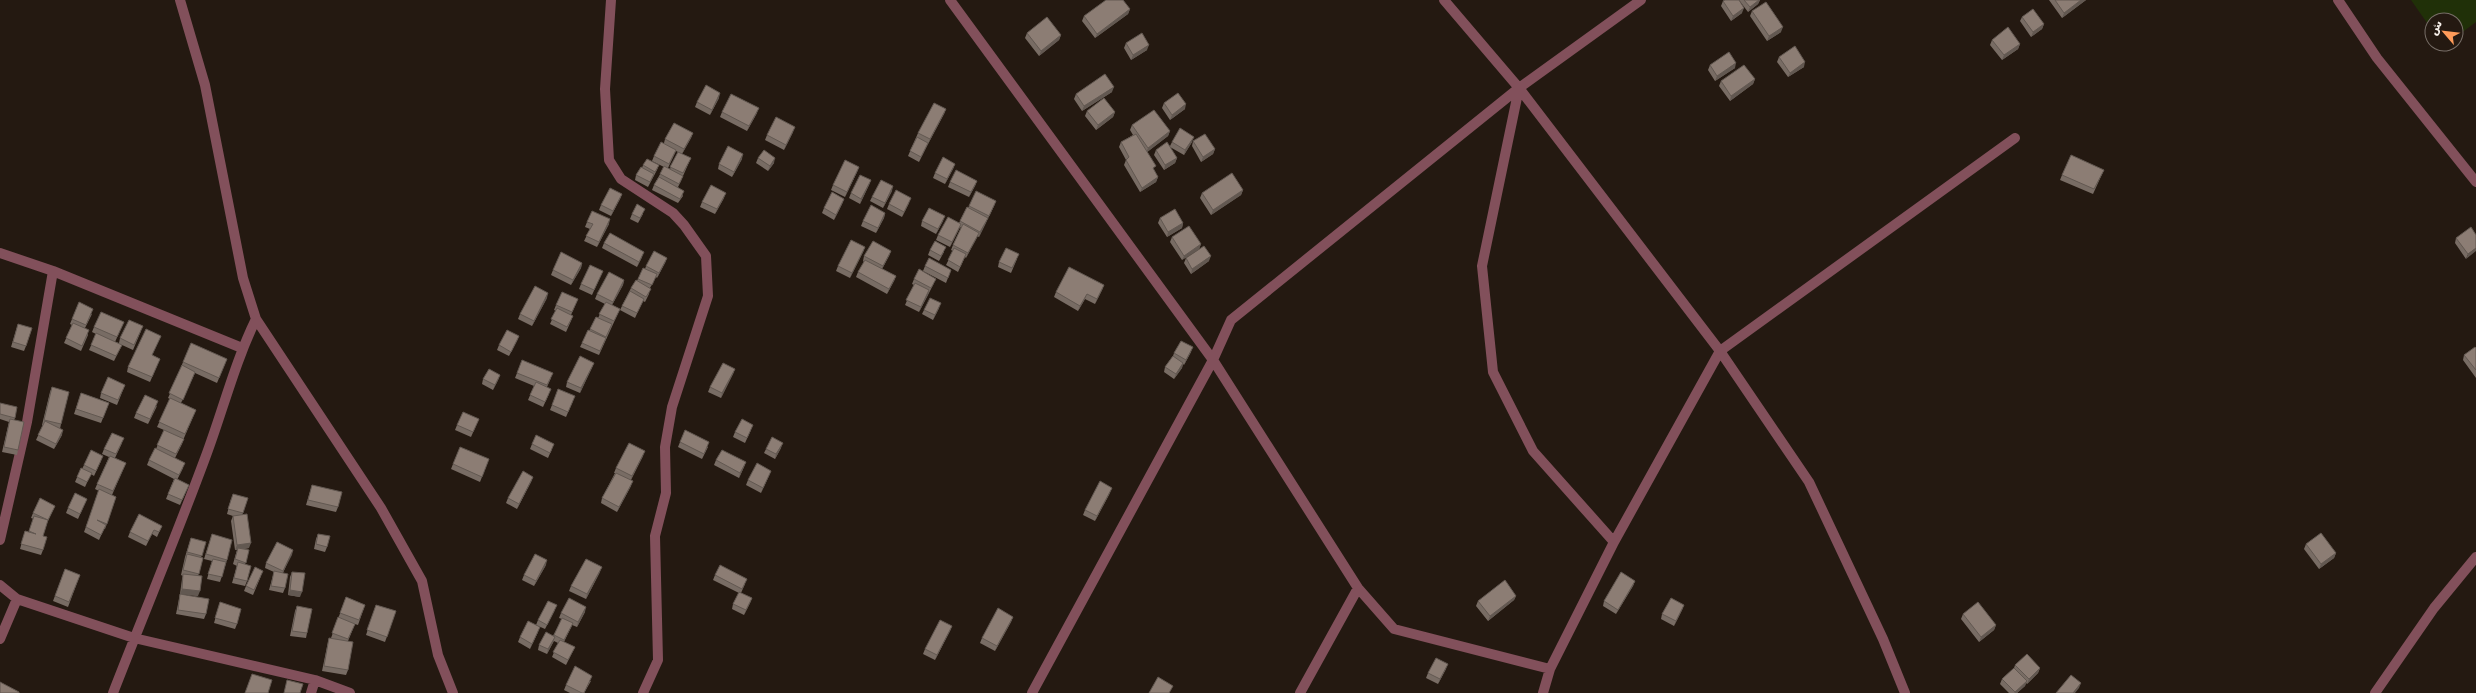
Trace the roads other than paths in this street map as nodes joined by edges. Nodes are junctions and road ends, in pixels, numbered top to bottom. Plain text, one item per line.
1 (180, 0) edge
2 (611, 0) edge
3 (950, 0) edge
4 (1444, 0) edge
5 (1641, 0) edge
6 (2338, 0) edge
7 (1519, 88) junction
8 (2015, 138) dead end
9 (2476, 182) edge
10 (0, 253) edge
11 (53, 271) junction
12 (256, 318) junction
13 (242, 348) junction
14 (1720, 351) junction
15 (1213, 360) junction
16 (0, 540) edge
17 (1614, 542) junction
18 (2476, 557) edge
19 (0, 585) edge
20 (1358, 588) junction
21 (17, 599) junction
22 (134, 638) junction
23 (0, 639) edge
24 (1550, 669) junction
25 (315, 680) junction
26 (113, 693) edge
27 (311, 693) edge
28 (350, 693) edge
29 (453, 693) edge
30 (644, 693) edge
31 (1032, 693) edge
32 (1300, 693) edge
33 (1543, 693) edge
34 (1905, 693) edge
35 (2375, 693) edge

1 - 12 street
2 - 30 street
3 - 15 street
4 - 7 street
5 - 7 street
6 - 9 street
7 - 14 street
7 - 15 street
7 - 17 street
8 - 14 street
10 - 11 street
11 - 13 street
11 - 16 street
12 - 13 street
12 - 29 street
13 - 22 street
14 - 17 street
14 - 34 street
15 - 20 street
15 - 31 street
17 - 24 street
18 - 35 street
19 - 21 street
20 - 24 street
20 - 32 street
21 - 22 street
21 - 23 street
22 - 25 street
22 - 26 street
24 - 33 street
25 - 27 street
25 - 28 street

